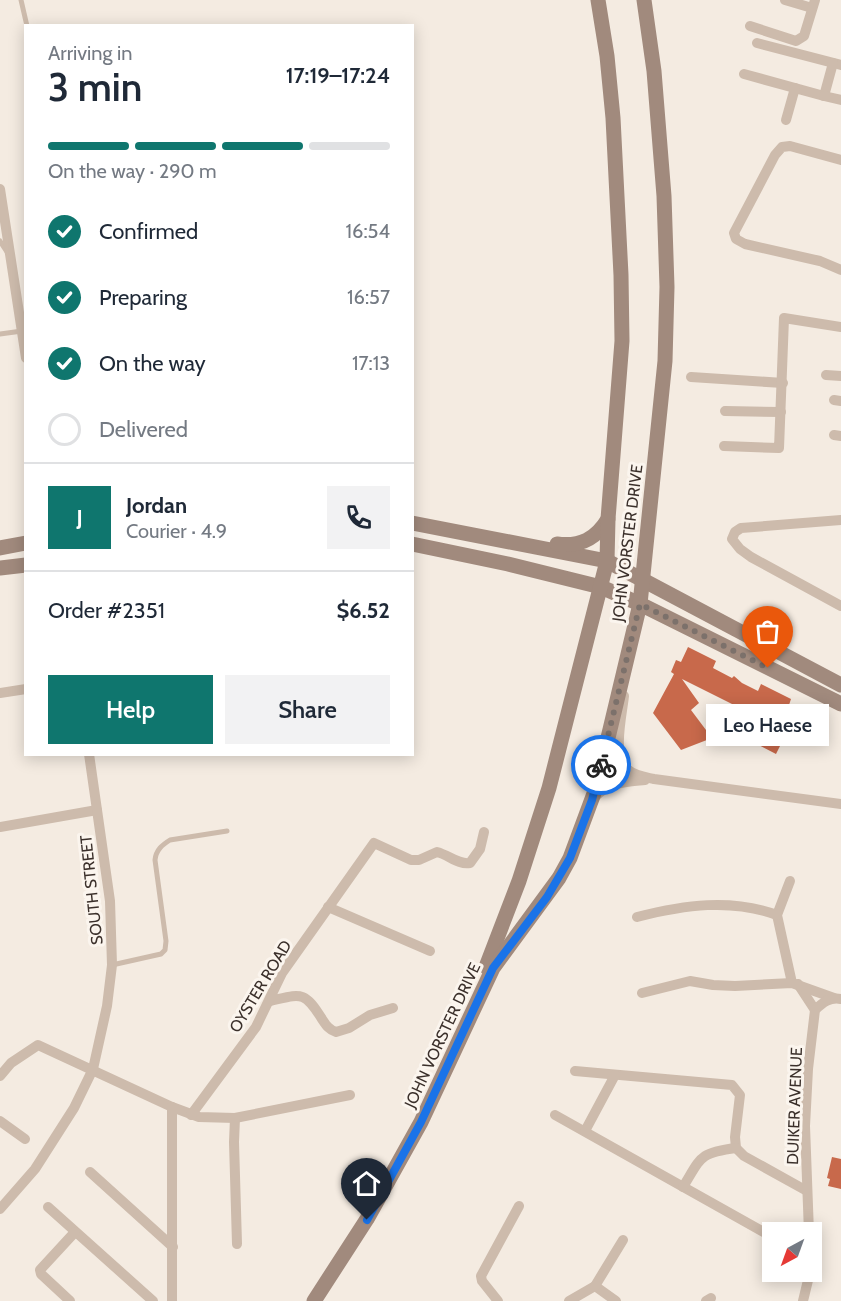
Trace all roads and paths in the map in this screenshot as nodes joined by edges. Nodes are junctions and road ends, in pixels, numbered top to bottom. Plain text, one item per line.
1 (21, 0) edge
2 (598, 0) edge
3 (644, 0) edge
4 (785, 0) edge
5 (814, 4) edge
6 (27, 24) edge
7 (750, 27) dead end
8 (757, 43) dead end
9 (837, 64) edge
10 (744, 74) dead end
11 (795, 88) junction
12 (824, 96) junction
13 (841, 100) edge
14 (786, 120) dead end
15 (841, 160) edge
16 (0, 189) edge
17 (0, 241) edge
18 (10, 256) junction
19 (841, 270) edge
20 (841, 327) edge
21 (23, 331) edge
22 (0, 334) edge
23 (826, 375) dead end
24 (841, 376) edge
25 (691, 377) dead end
26 (783, 382) junction
27 (725, 411) dead end
28 (781, 412) junction
29 (724, 446) dead end
30 (608, 519) junction
31 (841, 520) edge
32 (414, 523) edge
33 (453, 530) junction
34 (24, 543) edge
35 (414, 544) edge
36 (0, 548) edge
37 (607, 561) junction
38 (24, 565) edge
39 (0, 568) edge
40 (644, 580) junction
41 (601, 587) junction
42 (640, 604) junction
43 (841, 606) edge
44 (629, 651) junction
45 (841, 685) edge
46 (24, 689) edge
47 (0, 693) edge
48 (841, 704) edge
49 (89, 756) edge
50 (654, 779) junction
51 (592, 800) junction
52 (841, 804) edge
53 (97, 810) junction
54 (0, 827) edge
55 (227, 831) dead end
56 (484, 832) dead end
57 (790, 881) dead end
58 (328, 907) junction
59 (777, 915) junction
60 (637, 917) dead end
61 (429, 951) dead end
62 (112, 965) junction
63 (795, 983) junction
64 (642, 993) dead end
65 (838, 999) edge
66 (270, 1002) junction
67 (393, 1008) dead end
68 (815, 1010) junction
69 (93, 1069) junction
70 (575, 1071) dead end
71 (615, 1075) junction
72 (0, 1076) edge
73 (350, 1095) dead end
74 (172, 1107) junction
75 (190, 1114) junction
76 (555, 1115) dead end
77 (235, 1118) junction
78 (0, 1121) edge
79 (585, 1131) junction
80 (25, 1138) dead end
81 (736, 1148) junction
82 (90, 1172) dead end
83 (683, 1187) junction
84 (807, 1191) junction
85 (519, 1206) dead end
86 (48, 1207) dead end
87 (0, 1209) edge
88 (808, 1222) edge
89 (762, 1231) edge
90 (75, 1232) junction
91 (623, 1240) dead end
92 (237, 1244) dead end
93 (173, 1247) junction
94 (808, 1282) edge
95 (595, 1286) junction
96 (70, 1301) edge
97 (153, 1301) edge
98 (172, 1301) edge
99 (307, 1301) edge
100 (314, 1301) edge
101 (498, 1301) edge
102 (569, 1301) edge
103 (616, 1301) edge
104 (803, 1301) edge

1 - 6 lane
2 - 30 main road, JOHN VORSTER DRIVE
3 - 40 main road, JOHN VORSTER DRIVE
4 - 5 street
5 - 7 street
8 - 9 street
9 - 12 street
10 - 11 street
11 - 12 street
11 - 14 street
12 - 13 street
15 - 19 street
16 - 18 street
17 - 18 lane
18 - 21 street
20 - 26 street
21 - 22 lane
23 - 24 street
25 - 26 street
26 - 28 street
27 - 28 street
28 - 29 street
30 - 33 main road
30 - 37 main road, JOHN VORSTER DRIVE
31 - 43 street
32 - 33 main road
33 - 37 main road
34 - 36 main road
35 - 41 main road
37 - 40 main road
37 - 41 main road, JOHN VORSTER DRIVE
38 - 39 main road
40 - 42 main road, JOHN VORSTER DRIVE
40 - 45 main road
41 - 42 main road
41 - 99 main road, JOHN VORSTER DRIVE
42 - 44 main road, JOHN VORSTER DRIVE
42 - 48 main road
44 - 50 street
44 - 51 main road, JOHN VORSTER DRIVE
46 - 47 street
49 - 53 street, SOUTH STREET
50 - 51 street
50 - 52 street
51 - 100 main road, JOHN VORSTER DRIVE
53 - 54 street
53 - 62 street, SOUTH STREET
55 - 62 lane
56 - 58 street, OYSTER ROAD
57 - 59 street
58 - 61 street
58 - 66 street, OYSTER ROAD
59 - 60 street
59 - 63 street
62 - 69 street, SOUTH STREET
63 - 64 street
63 - 65 street
63 - 68 street
65 - 68 street
66 - 67 street
66 - 75 street, OYSTER ROAD
68 - 84 street, DUIKER AVENUE
69 - 72 street
69 - 74 street
69 - 87 street, SOUTH STREET
70 - 71 street
71 - 79 street
71 - 81 street
73 - 77 street
74 - 75 street
74 - 93 street
75 - 77 street
76 - 79 street
77 - 92 street
78 - 80 street
79 - 83 street
81 - 83 street
81 - 84 street
82 - 93 street
83 - 89 street
84 - 88 street, DUIKER AVENUE
85 - 101 street
86 - 90 street
90 - 96 street
90 - 97 street
91 - 95 street
93 - 98 street
94 - 104 street
95 - 102 street
95 - 103 street

